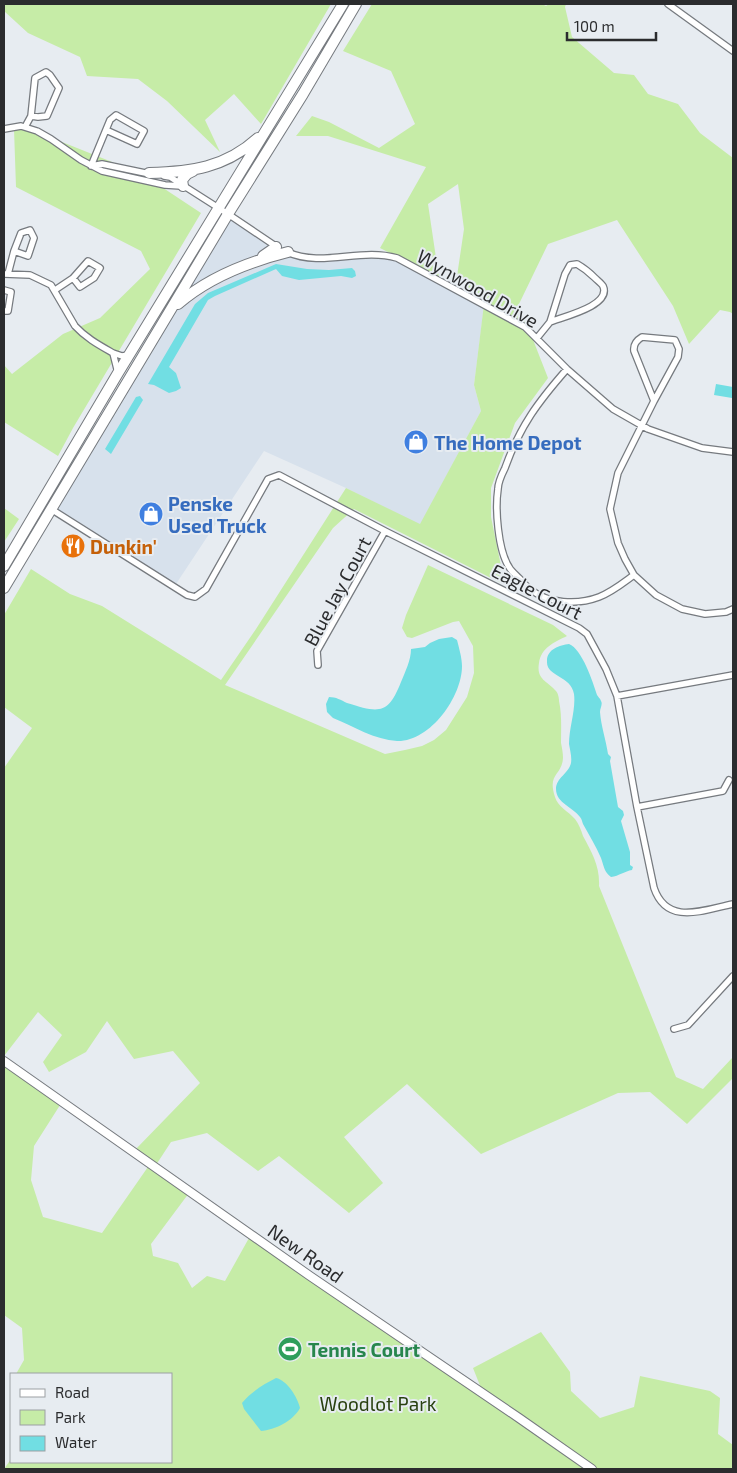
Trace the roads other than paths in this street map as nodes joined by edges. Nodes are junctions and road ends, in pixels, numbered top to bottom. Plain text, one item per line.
1 (343, 4) edge
2 (356, 4) edge
3 (668, 4) edge
4 (733, 51) edge
5 (30, 116) junction
6 (26, 127) junction
7 (4, 129) edge
8 (106, 130) junction
9 (266, 131) junction
10 (91, 166) junction
11 (198, 169) junction
12 (149, 173) junction
13 (183, 186) junction
14 (218, 207) junction
15 (228, 214) junction
16 (276, 247) junction
17 (14, 251) junction
18 (288, 252) junction
19 (258, 260) junction
20 (6, 274) edge
21 (73, 278) junction
22 (4, 290) edge
23 (55, 290) junction
24 (4, 311) edge
25 (170, 312) junction
26 (550, 322) junction
27 (537, 338) junction
28 (113, 353) junction
29 (129, 355) junction
30 (567, 369) junction
31 (118, 373) junction
32 (654, 401) junction
33 (642, 425) junction
34 (733, 452) edge
35 (52, 509) junction
36 (386, 531) junction
37 (4, 566) edge
38 (634, 575) junction
39 (4, 588) edge
40 (733, 609) edge
41 (318, 665) dead end
42 (733, 675) edge
43 (617, 696) junction
44 (729, 780) dead end
45 (637, 807) junction
46 (733, 904) edge
47 (733, 976) edge
48 (674, 1029) dead end
49 (4, 1061) edge
50 (592, 1469) edge

1 - 9 highway
2 - 15 highway
3 - 4 street
5 - 5 street
5 - 6 street
6 - 7 street
6 - 10 street
8 - 8 street
8 - 10 street
9 - 11 highway
9 - 14 highway
10 - 12 street, Wynwood Drive
10 - 13 street
11 - 12 highway
11 - 13 highway
12 - 13 street, Wynwood Drive
13 - 14 street, Wynwood Drive
14 - 15 street, Wynwood Drive
14 - 29 highway
15 - 16 street, Wynwood Drive
15 - 25 highway
16 - 18 street, Wynwood Drive
16 - 19 highway
17 - 17 street
17 - 20 street
18 - 19 highway
18 - 27 street, Wynwood Drive
19 - 25 highway
20 - 23 street
21 - 21 street
21 - 23 street
22 - 24 street
23 - 28 street
25 - 35 highway
26 - 26 street
26 - 27 street
27 - 30 street, Wynwood Drive
28 - 29 street
28 - 31 street
29 - 31 highway
30 - 33 street, Wynwood Drive
30 - 38 street
31 - 37 highway
32 - 32 street
32 - 33 street
33 - 34 street, Wynwood Drive
33 - 38 street
35 - 36 street, Eagle Court
35 - 39 highway
36 - 41 street, Blue Jay Court
36 - 43 street, Eagle Court
38 - 40 street
42 - 43 street
43 - 45 street, Eagle Court
44 - 45 street
45 - 46 street, Eagle Court
47 - 48 street
49 - 50 street, New Road

